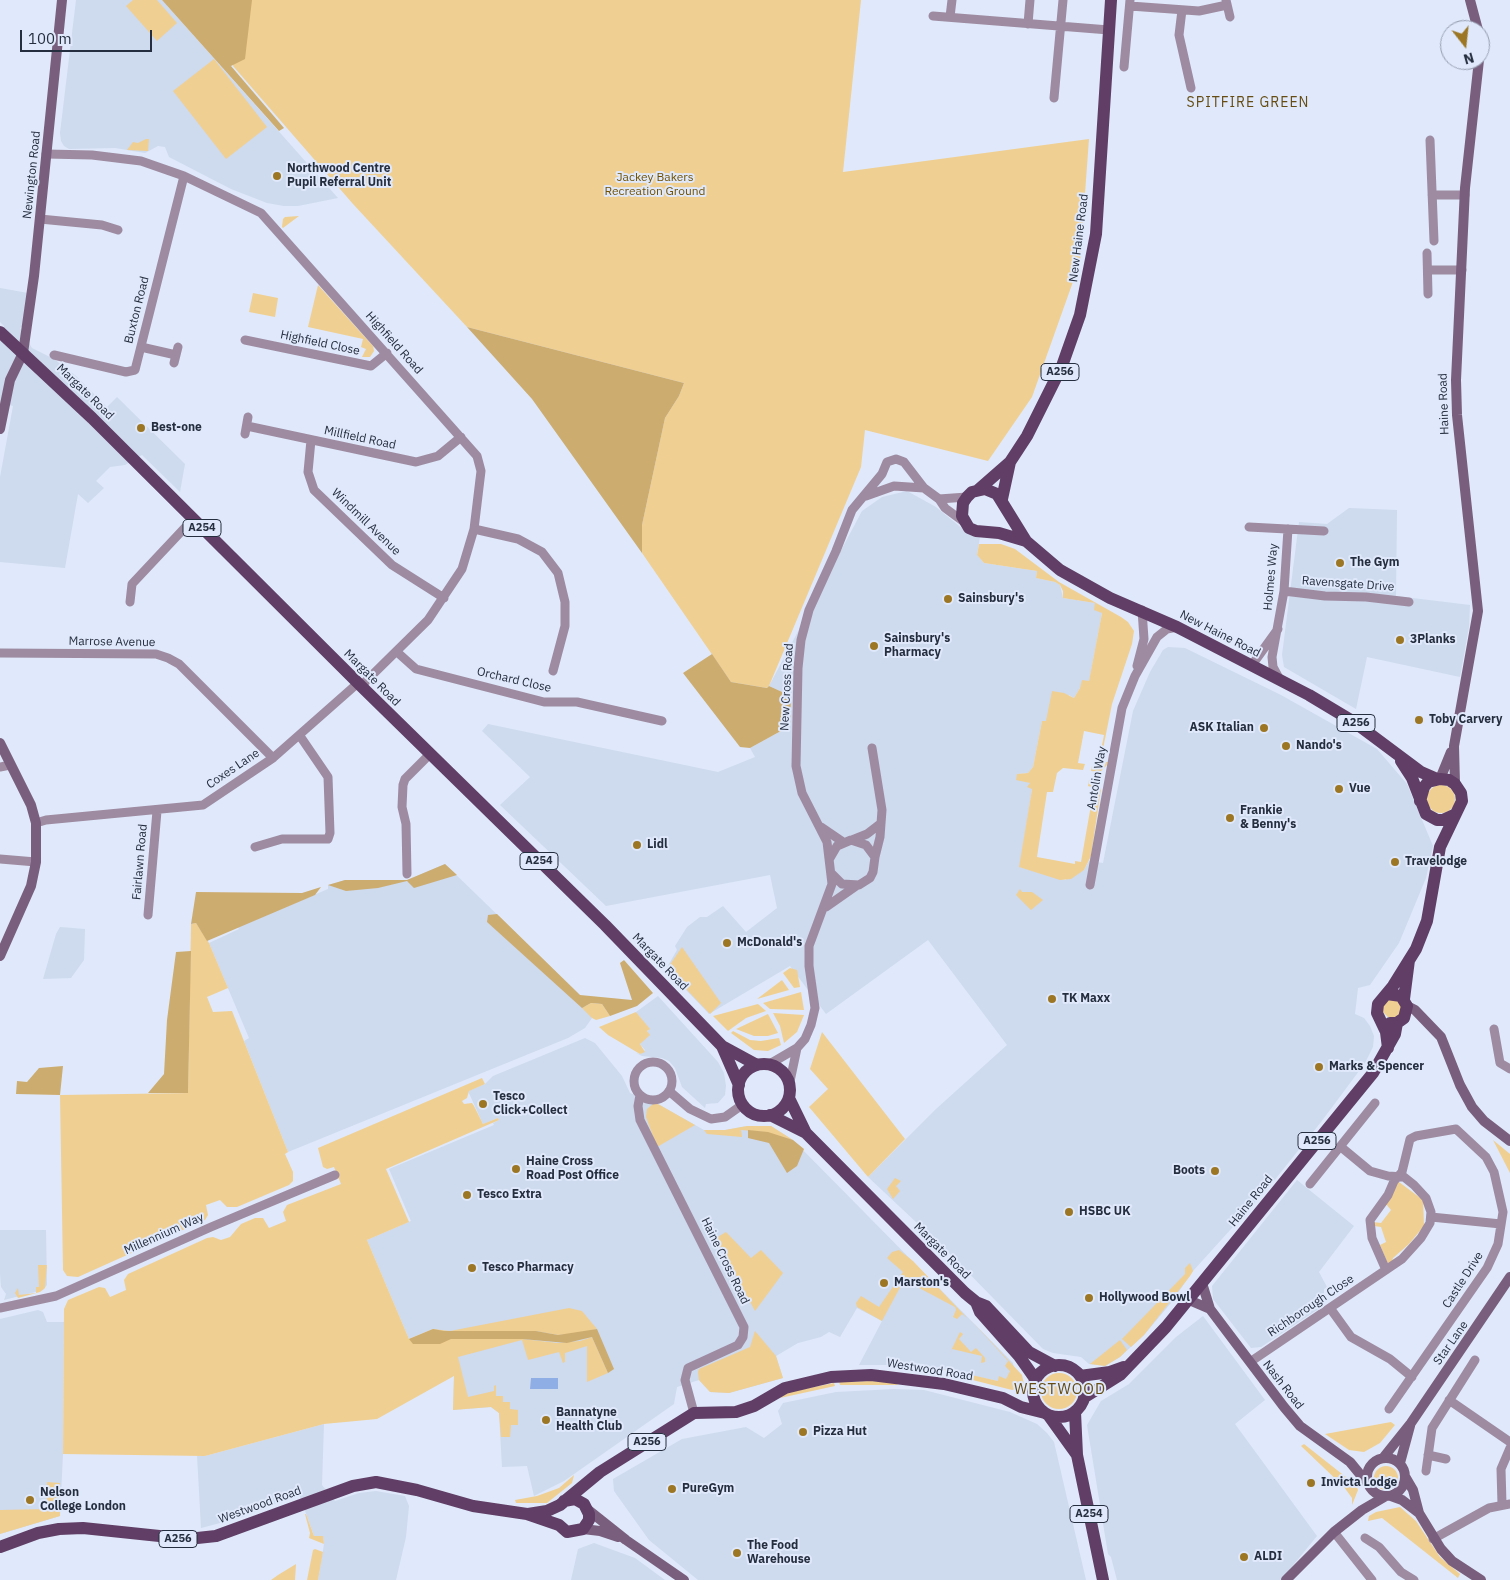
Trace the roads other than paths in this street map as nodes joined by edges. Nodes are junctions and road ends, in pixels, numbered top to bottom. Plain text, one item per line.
1 (62, 0) edge
2 (952, 0) edge
3 (1030, 0) edge
4 (1063, 0) edge
5 (1111, 0) edge
6 (1470, 0) edge
7 (1130, 3) edge
8 (1226, 3) edge
9 (1182, 10) junction
10 (933, 16) dead end
11 (950, 17) junction
12 (1230, 17) dead end
13 (1475, 20) edge
14 (1028, 24) junction
15 (1060, 27) junction
16 (1109, 30) junction
17 (1124, 67) dead end
18 (1477, 70) edge
19 (1191, 88) dead end
20 (1054, 98) dead end
21 (1430, 140) dead end
22 (46, 154) junction
23 (184, 176) junction
24 (1432, 195) junction
25 (1465, 195) junction
26 (40, 219) junction
27 (118, 230) dead end
28 (1434, 241) dead end
29 (1427, 253) dead end
30 (1428, 270) junction
31 (1462, 270) junction
32 (1428, 294) dead end
33 (0, 332) edge
34 (245, 340) dead end
35 (141, 347) junction
36 (23, 352) junction
37 (387, 353) junction
38 (54, 355) dead end
39 (176, 355) dead end
40 (247, 426) dead end
41 (0, 429) edge
42 (461, 437) junction
43 (311, 440) junction
44 (1010, 462) junction
45 (909, 470) junction
46 (882, 474) junction
47 (896, 486) junction
48 (924, 488) junction
49 (978, 490) junction
50 (864, 497) junction
51 (967, 497) junction
52 (940, 499) junction
53 (1003, 502) junction
54 (193, 519) junction
55 (965, 522) junction
56 (1248, 527) dead end
57 (474, 529) junction
58 (1288, 529) junction
59 (1324, 531) dead end
60 (982, 533) junction
61 (1026, 541) junction
62 (1284, 591) junction
63 (444, 598) junction
64 (130, 602) dead end
65 (1409, 602) dead end
66 (1142, 610) junction
67 (1177, 627) junction
68 (1278, 628) junction
69 (397, 652) junction
70 (0, 654) edge
71 (1252, 665) junction
72 (552, 671) dead end
73 (1135, 676) junction
74 (1280, 680) junction
75 (359, 685) junction
76 (662, 721) dead end
77 (300, 736) junction
78 (0, 744) edge
79 (1454, 746) junction
80 (872, 748) dead end
81 (430, 754) junction
82 (1398, 756) junction
83 (273, 758) junction
84 (5, 766) edge
85 (1438, 779) junction
86 (1456, 784) junction
87 (1420, 801) junction
88 (157, 810) junction
89 (1454, 816) junction
90 (1431, 818) junction
91 (36, 823) junction
92 (880, 824) junction
93 (821, 827) junction
94 (847, 841) junction
95 (255, 847) dead end
96 (1440, 848) junction
97 (874, 857) junction
98 (0, 859) edge
99 (830, 860) junction
100 (36, 862) junction
101 (407, 874) dead end
102 (832, 874) junction
103 (1090, 884) dead end
104 (856, 886) junction
105 (825, 908) junction
106 (148, 915) dead end
107 (0, 956) edge
108 (1409, 960) junction
109 (1387, 994) junction
110 (1406, 1003) junction
111 (1381, 1019) junction
112 (1399, 1022) junction
113 (1426, 1022) junction
114 (1494, 1029) dead end
115 (722, 1046) junction
116 (798, 1048) junction
117 (1388, 1048) junction
118 (762, 1065) junction
119 (1510, 1069) edge
120 (739, 1085) junction
121 (669, 1091) junction
122 (789, 1092) junction
123 (640, 1095) junction
124 (1375, 1103) dead end
125 (742, 1105) junction
126 (770, 1115) junction
127 (806, 1133) junction
128 (1510, 1141) edge
129 (1341, 1147) junction
130 (335, 1175) dead end
131 (1398, 1176) junction
132 (1310, 1184) dead end
133 (1431, 1217) junction
134 (1502, 1224) junction
135 (1386, 1270) junction
136 (1510, 1276) edge
137 (1202, 1283) junction
138 (1189, 1300) junction
139 (976, 1302) junction
140 (0, 1308) edge
141 (1330, 1308) junction
142 (1210, 1309) junction
143 (1476, 1360) dead end
144 (1250, 1362) junction
145 (1129, 1365) junction
146 (1056, 1366) junction
147 (1080, 1376) junction
148 (1412, 1377) junction
149 (1035, 1385) junction
150 (1085, 1397) junction
151 (1009, 1400) junction
152 (1449, 1400) junction
153 (1389, 1409) dead end
154 (1075, 1412) junction
155 (694, 1413) junction
156 (1047, 1414) junction
157 (1411, 1423) junction
158 (1510, 1442) edge
159 (1510, 1448) edge
160 (1077, 1455) junction
161 (1428, 1455) junction
162 (1383, 1458) junction
163 (1446, 1459) dead end
164 (1350, 1462) junction
165 (1372, 1463) junction
166 (1400, 1463) junction
167 (1426, 1471) dead end
168 (600, 1472) junction
169 (1406, 1478) junction
170 (1369, 1486) junction
171 (1389, 1496) junction
172 (562, 1503) junction
173 (1506, 1504) edge
174 (586, 1506) junction
175 (1362, 1510) junction
176 (1419, 1513) junction
177 (526, 1514) junction
178 (559, 1525) junction
179 (583, 1529) junction
180 (1334, 1532) junction
181 (1366, 1538) dead end
182 (1433, 1539) junction
183 (626, 1540) junction
184 (0, 1548) edge
185 (1467, 1577) edge
186 (684, 1580) edge
187 (1103, 1580) edge
188 (1286, 1580) edge
189 (1372, 1580) edge
190 (1414, 1580) edge
191 (1481, 1580) edge

1 - 22 street, Newington Road
2 - 11 street
3 - 14 street
4 - 15 street
5 - 16 main road, New Haine Road / A256
6 - 13 street
7 - 9 street
7 - 17 street
8 - 9 street
8 - 12 street
9 - 19 street
10 - 11 street
11 - 14 street
14 - 15 street
15 - 16 street
15 - 20 street
16 - 44 main road, New Haine Road / A256
18 - 25 street, Haine Road
21 - 24 street
22 - 23 street, Highfield Road
22 - 26 street, Newington Road
23 - 35 street, Buxton Road
23 - 37 street, Highfield Road
24 - 25 street
24 - 28 street
25 - 31 street, Haine Road
26 - 27 street
26 - 36 street, Newington Road
29 - 30 street
30 - 31 street
30 - 32 street
31 - 79 street, Haine Road
33 - 36 main road, Margate Road / A254
34 - 37 street, Highfield Close
35 - 38 street, Buxton Road
35 - 39 street
36 - 41 street, Newington Road
36 - 54 main road, Margate Road / A254
37 - 42 street, Highfield Road
40 - 43 street, Millfield Road
42 - 43 street, Millfield Road
42 - 57 street, Highfield Road
43 - 63 street, Windmill Avenue
44 - 49 main road, New Haine Road / A256
44 - 53 main road, New Haine Road / A256
45 - 46 street, New Cross Road
45 - 47 street
45 - 48 street, New Cross Road
46 - 47 street
46 - 50 street, New Cross Road
47 - 48 street
47 - 50 street
48 - 52 street, New Cross Road
49 - 51 main road, New Haine Road / A256
49 - 53 main road
50 - 93 street, New Cross Road
51 - 52 street
51 - 55 main road
52 - 55 street, New Cross Road
53 - 60 main road, New Haine Road / A256
53 - 61 main road, New Haine Road / A256
54 - 64 street
54 - 75 main road, Margate Road / A254
55 - 60 main road, New Haine Road / A256
56 - 58 street, Holmes Way
57 - 63 street, Highfield Road
57 - 72 street
58 - 59 street, Holmes Way
58 - 62 street, Holmes Way
60 - 61 main road, New Haine Road / A256
61 - 66 main road, New Haine Road / A256
62 - 65 street, Ravensgate Drive
62 - 68 street, Holmes Way
63 - 69 street, Highfield Road
66 - 67 main road, New Haine Road / A256
66 - 73 street, Antolin Way
67 - 71 main road, New Haine Road / A256
67 - 73 street, Antolin Way
68 - 71 street, Holmes Way
68 - 74 street, Holmes Way
69 - 75 street, Highfield Road
69 - 76 street, Orchard Close
70 - 83 street, Marrose Avenue
71 - 74 main road, New Haine Road / A256
73 - 103 street, Antolin Way
74 - 82 main road, New Haine Road / A256
75 - 77 street, Coxes Lane
75 - 81 main road, Margate Road / A254
77 - 83 street, Coxes Lane
77 - 95 street
78 - 84 street
79 - 85 street, Haine Road
79 - 86 street, Haine Road
80 - 92 street
81 - 101 street
81 - 115 main road, Margate Road / A254
82 - 85 main road, New Haine Road / A256
82 - 87 main road, New Haine Road / A256
83 - 88 street, Coxes Lane
84 - 91 street
85 - 86 main road
85 - 87 main road, Haine Road
86 - 89 main road, Haine Road
87 - 90 main road, Haine Road
88 - 91 street, Coxes Lane
88 - 106 street, Fairlawn Road
89 - 90 main road
89 - 96 main road, Haine Road / A256
90 - 96 main road, Haine Road / A256
91 - 100 street
92 - 94 street
92 - 97 street
93 - 94 street, New Cross Road
93 - 99 street, New Cross Road
94 - 97 street, New Cross Road
94 - 99 street
96 - 108 main road, Haine Road / A256
97 - 104 street, New Cross Road
98 - 100 street
99 - 102 street, New Cross Road
100 - 107 street
102 - 104 street
102 - 105 street, New Cross Road
104 - 105 street, New Cross Road
105 - 116 street, New Cross Road
108 - 109 main road, Haine Road / A256
108 - 110 main road, Haine Road / A256
109 - 110 main road
109 - 111 main road, Haine Road / A256
110 - 112 main road, Haine Road / A256
110 - 113 street
111 - 112 main road
111 - 117 main road, Haine Road / A256
112 - 113 street
112 - 117 main road, Haine Road / A256
113 - 128 street
114 - 119 street
115 - 118 main road, Margate Road / A254
115 - 120 main road, Margate Road / A254
116 - 118 street
116 - 122 street, New Cross Road
117 - 137 main road, Haine Road / A256
118 - 120 main road
118 - 122 main road, Margate Road / A254
120 - 125 main road, Margate Road / A254
121 - 123 street
121 - 123 street
121 - 125 street
122 - 126 main road
122 - 127 main road, Margate Road / A254
123 - 155 street, Haine Cross Road
124 - 129 street
125 - 126 main road, Margate Road / A254
126 - 127 main road, Margate Road / A254
127 - 139 main road, Margate Road / A254
129 - 131 street
129 - 132 street
130 - 140 street, Millennium Way
131 - 133 street
131 - 134 street, Castle Drive
131 - 135 street
133 - 134 street
133 - 135 street, Richborough Close
134 - 148 street, Castle Drive
135 - 141 street, Richborough Close
136 - 157 street, Star Lane
137 - 138 main road, Haine Road / A256
137 - 142 street, Nash Road
138 - 142 street, Nash Road
138 - 145 main road, Haine Road / A256
139 - 146 main road, Margate Road / A254
139 - 149 main road, Margate Road / A254
141 - 144 street, Richborough Close
141 - 148 street
142 - 144 street, Nash Road
143 - 152 street
144 - 164 street, Nash Road
145 - 147 main road, Haine Road / A256
145 - 150 main road, Haine Road / A256
146 - 147 main road
146 - 149 main road
147 - 150 main road
148 - 153 street, Castle Drive
149 - 151 main road
149 - 156 main road
150 - 154 main road
151 - 155 main road, Westwood Road
151 - 156 main road, Westwood Road
152 - 158 street
152 - 161 street
154 - 156 main road
154 - 160 main road, A254
155 - 168 main road, Westwood Road / A256
156 - 160 main road, A254
157 - 162 street, Star Lane
157 - 166 street, Star Lane
159 - 173 street
160 - 187 main road, A254
161 - 163 street
161 - 167 street
162 - 165 street
162 - 166 street
164 - 165 street
164 - 170 street, Nash Road
165 - 170 street
166 - 169 street
168 - 172 main road, Westwood Road / A256
168 - 174 main road
169 - 171 street
169 - 176 street
170 - 171 street
170 - 175 street
171 - 175 street
171 - 176 street
172 - 174 main road, Westwood Road / A256
172 - 177 main road, Westwood Road / A256
172 - 178 main road
173 - 182 street
174 - 179 main road
174 - 183 street
175 - 180 street
176 - 182 street
177 - 178 main road, Westwood Road / A256
177 - 184 main road, Westwood Road / A256
178 - 179 main road, Westwood Road / A256
179 - 183 street
180 - 188 street
180 - 189 street
181 - 190 street
182 - 185 street
183 - 186 street
185 - 191 street

